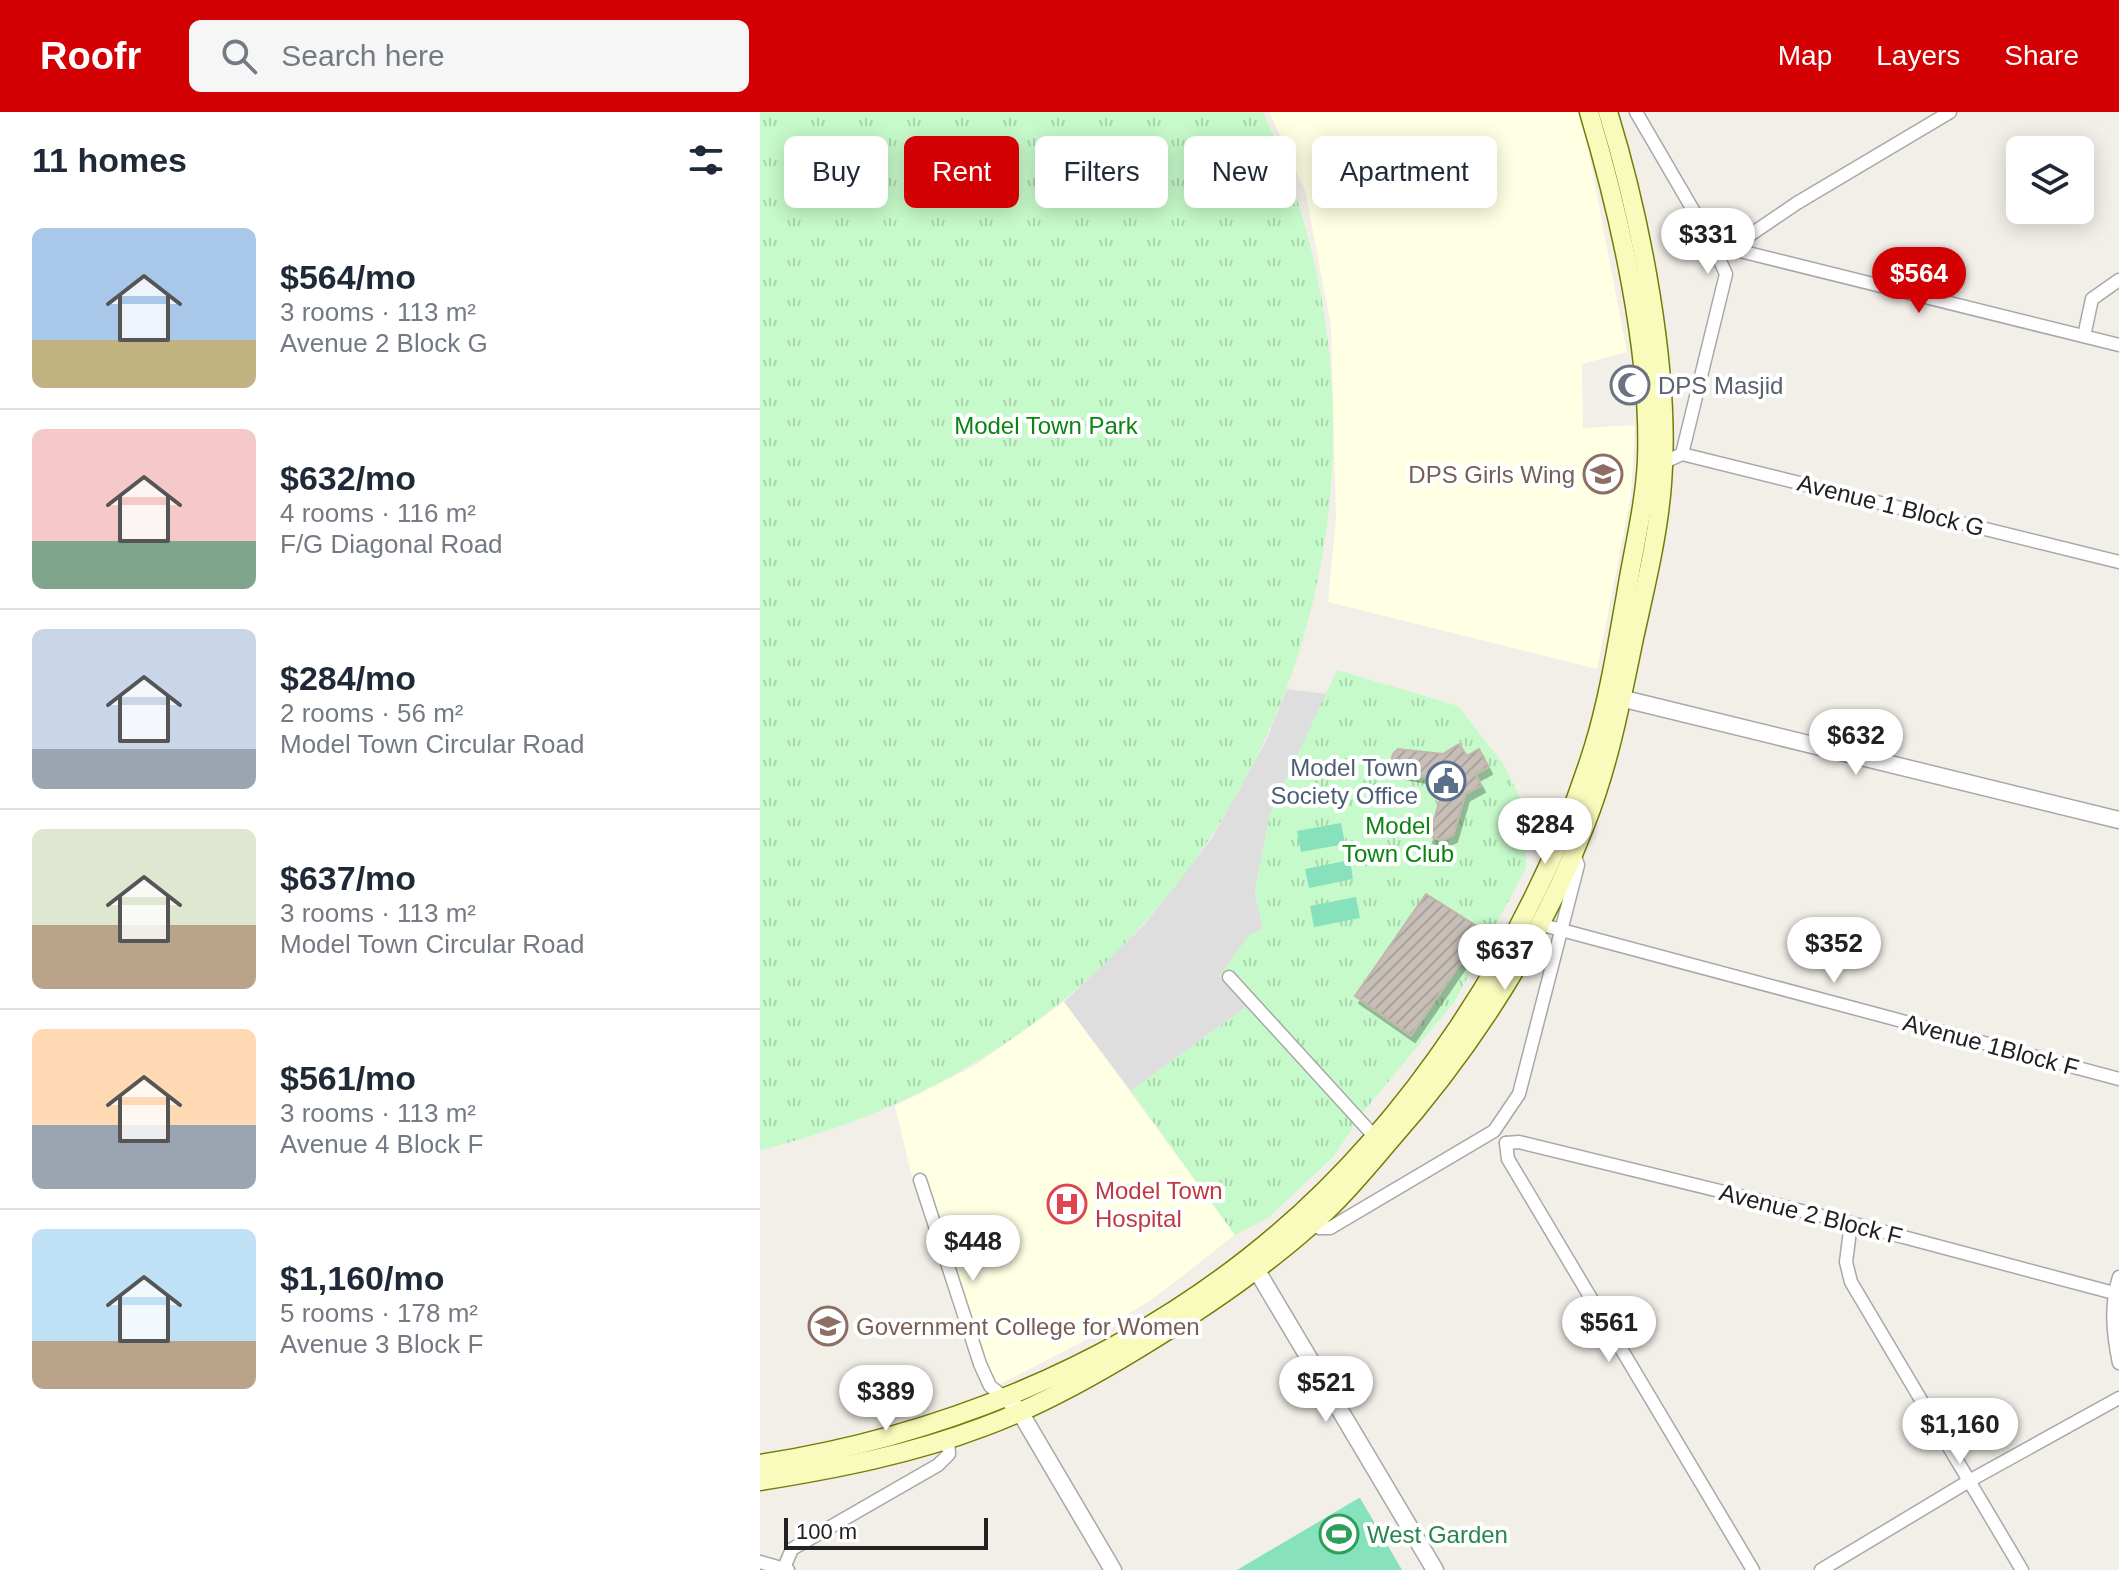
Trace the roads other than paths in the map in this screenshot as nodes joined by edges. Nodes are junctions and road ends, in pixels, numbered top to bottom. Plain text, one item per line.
1 (1589, 112) edge
2 (1608, 112) edge
3 (1636, 112) edge
4 (1950, 112) edge
5 (1736, 250) junction
6 (1721, 258) junction
7 (2119, 280) edge
8 (2084, 336) junction
9 (2119, 345) edge
10 (1682, 454) junction
11 (1655, 459) junction
12 (2119, 562) edge
13 (1614, 696) junction
14 (2119, 820) edge
15 (1565, 849) junction
16 (1539, 924) junction
17 (1562, 933) junction
18 (1229, 977) dead end
19 (2119, 1079) edge
20 (1494, 1131) junction
21 (1374, 1136) junction
22 (1506, 1143) junction
23 (920, 1180) dead end
24 (1315, 1222) junction
25 (1851, 1223) junction
26 (1254, 1263) junction
27 (2119, 1277) edge
28 (2114, 1293) junction
29 (2119, 1363) edge
30 (2119, 1398) edge
31 (1013, 1405) junction
32 (948, 1440) junction
33 (760, 1464) edge
34 (760, 1481) edge
35 (1969, 1481) junction
36 (760, 1562) edge
37 (785, 1569) edge
38 (1113, 1570) edge
39 (1435, 1570) edge
40 (1753, 1570) edge
41 (1821, 1570) edge
42 (2022, 1570) edge

1 - 11 main road
2 - 11 main road
3 - 6 street
4 - 5 street
5 - 6 street
5 - 8 street
6 - 10 street
7 - 8 street
8 - 9 street
10 - 11 street, Avenue 1 Block G
10 - 12 street, Avenue 1 Block G
11 - 13 main road
13 - 14 street
13 - 15 main road
15 - 16 main road
15 - 17 street
15 - 21 main road
16 - 17 street, Avenue 1Block F
16 - 24 main road
17 - 19 street, Avenue 1Block F
17 - 20 street
18 - 21 street
20 - 22 street
20 - 24 street
21 - 26 main road
22 - 25 street, Avenue 2 Block F
22 - 40 street
23 - 31 street
24 - 26 main road
25 - 28 street, Avenue 2 Block F
25 - 35 street
26 - 31 main road
26 - 39 street
27 - 28 street
28 - 29 street
30 - 35 street
31 - 32 main road
31 - 33 main road
31 - 38 street
32 - 34 main road
32 - 37 street
35 - 41 street
35 - 42 street
36 - 37 street

